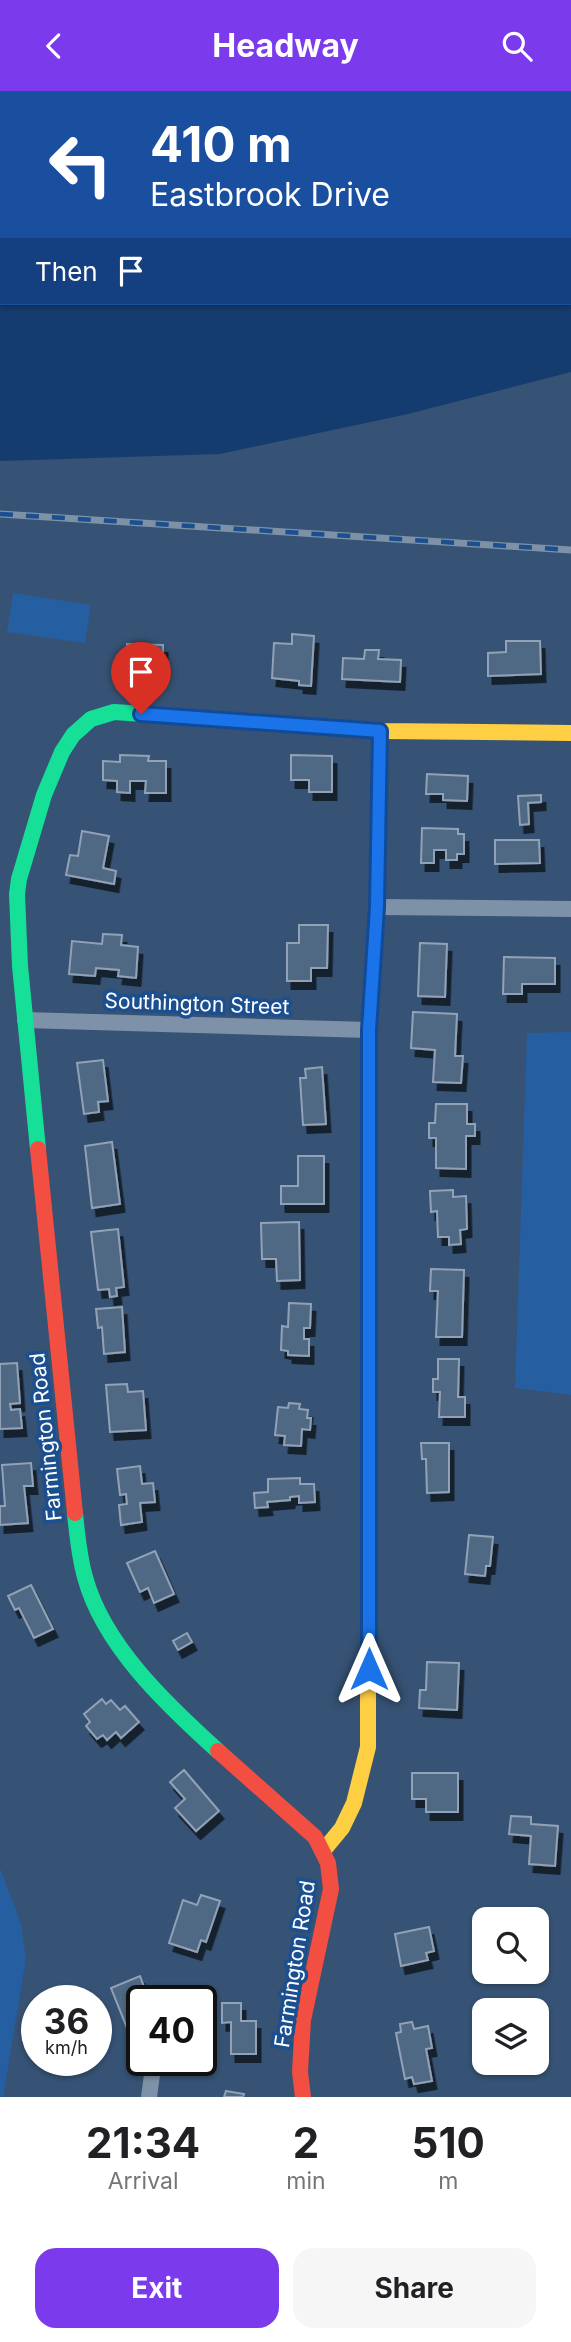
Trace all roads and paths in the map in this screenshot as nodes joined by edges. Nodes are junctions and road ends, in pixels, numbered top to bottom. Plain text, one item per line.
1 (380, 731) junction
2 (571, 733) edge
3 (377, 907) junction
4 (571, 909) edge
5 (25, 1020) junction
6 (369, 1030) junction
7 (323, 1851) junction
8 (152, 2076) edge
9 (149, 2097) edge
10 (303, 2097) edge

1 - 2 street
1 - 3 street
1 - 5 street, Farmington Road
3 - 4 street
3 - 6 street
5 - 6 street, Southington Street
5 - 7 street, Farmington Road
6 - 7 street
7 - 10 street, Farmington Road
8 - 9 street

